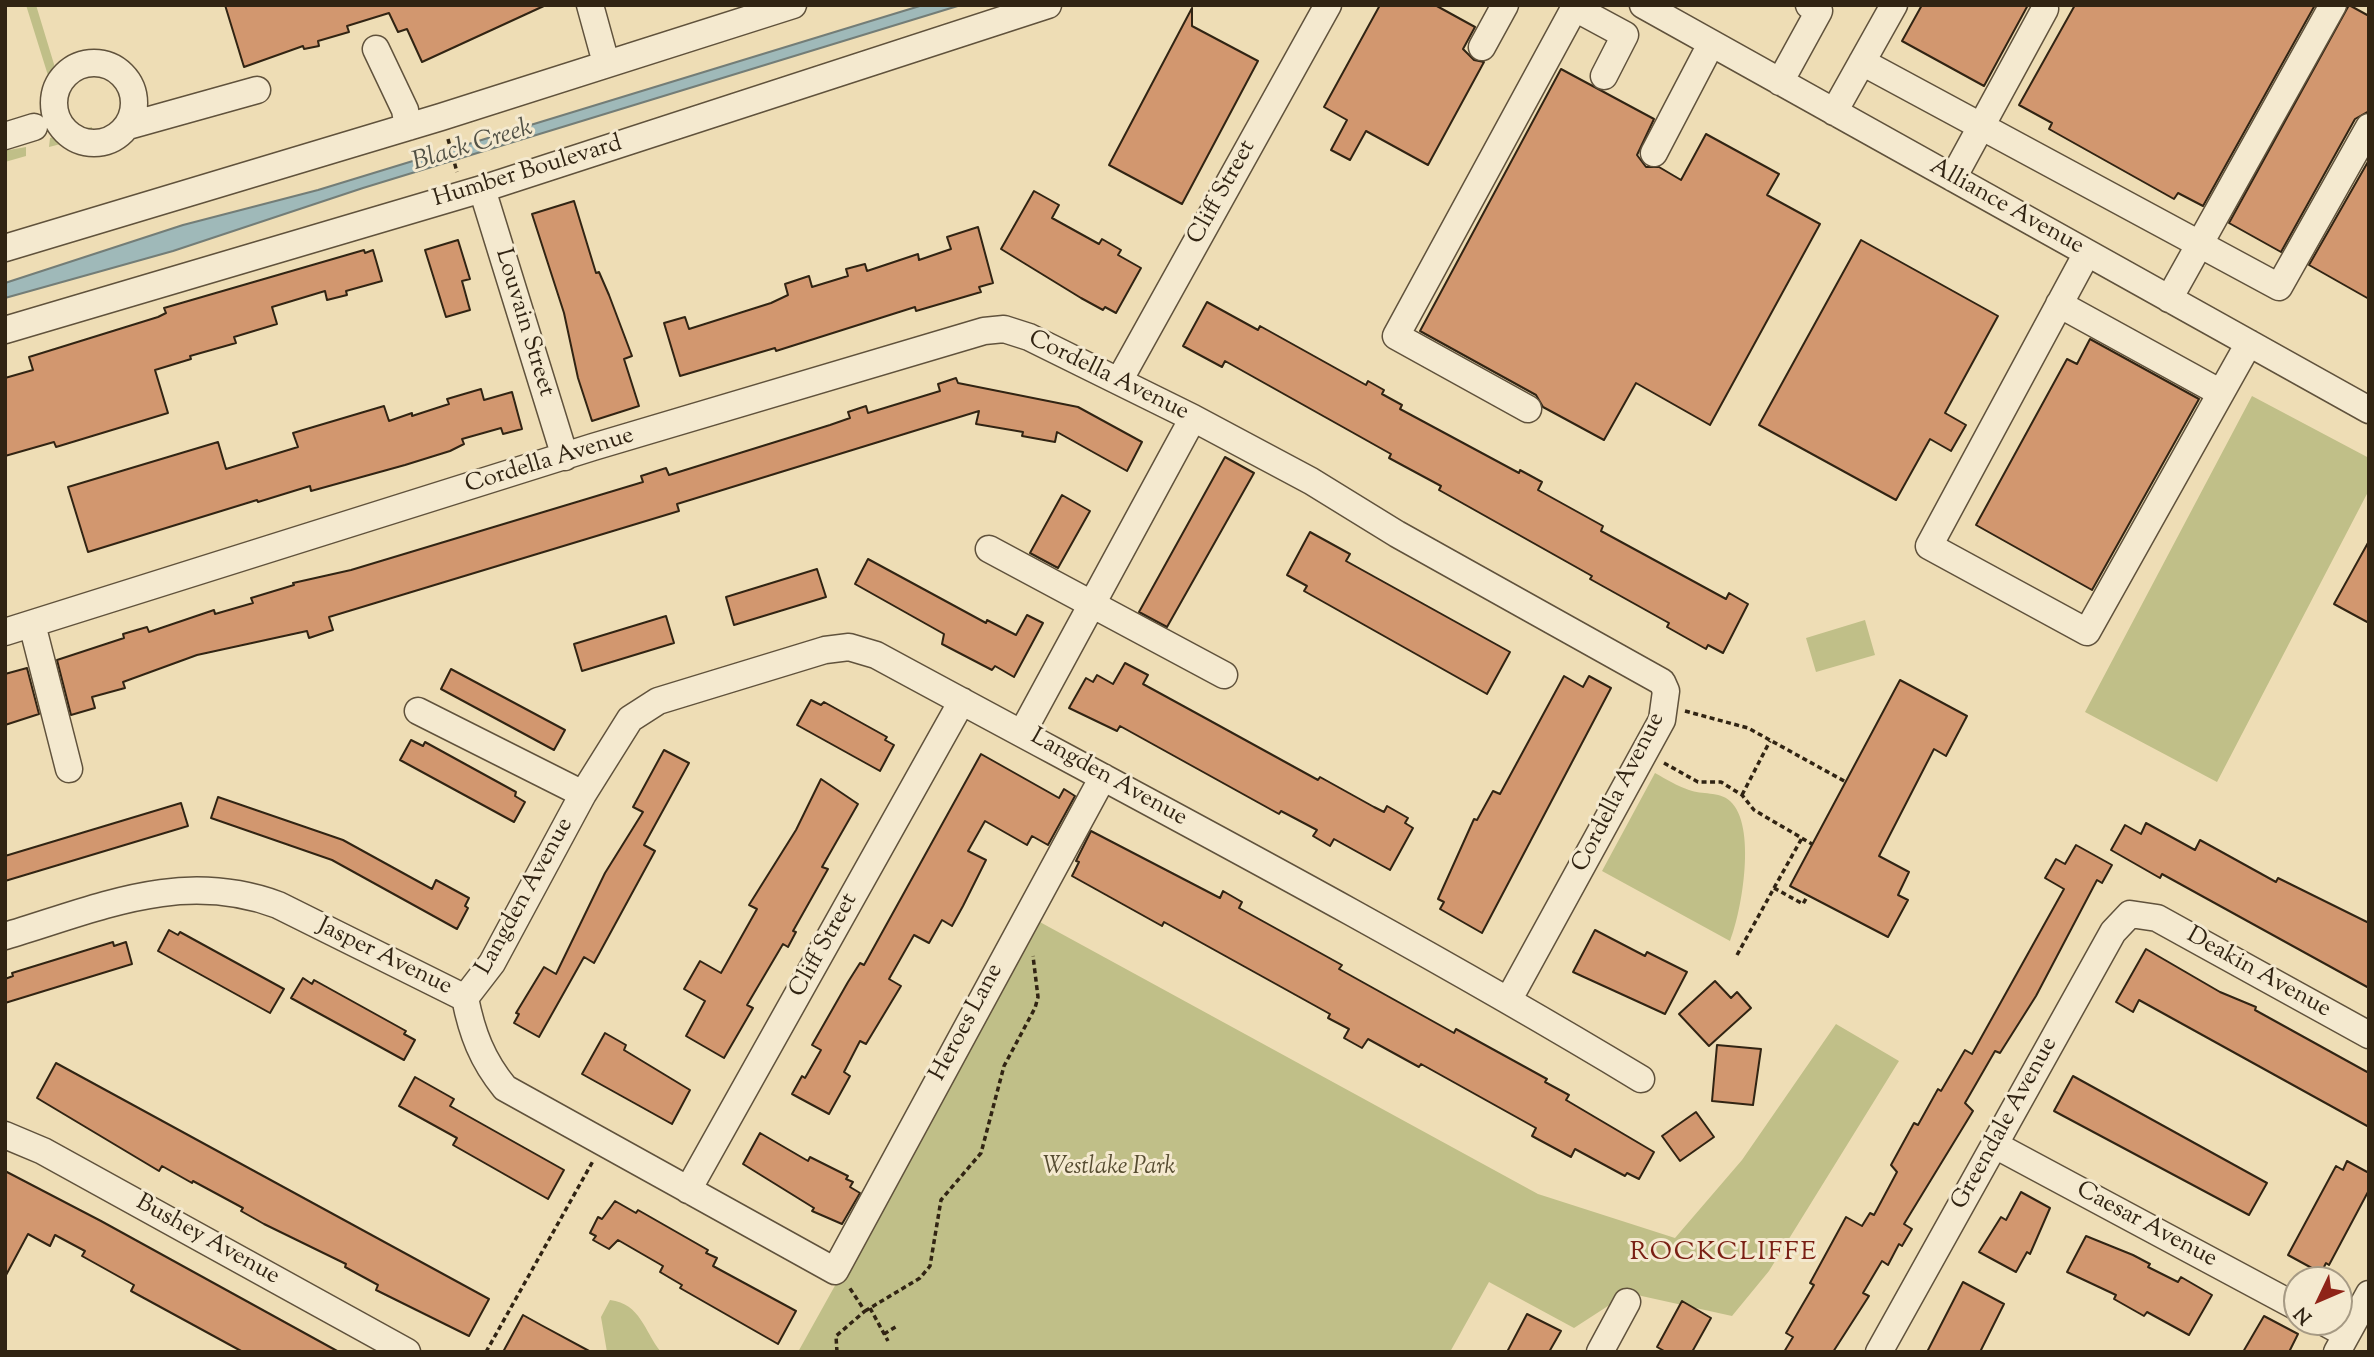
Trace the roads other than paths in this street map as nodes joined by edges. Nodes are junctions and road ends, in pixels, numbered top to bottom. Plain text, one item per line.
1 (590, 5) edge
2 (793, 5) edge
3 (1048, 5) edge
4 (1328, 5) edge
5 (1504, 5) edge
6 (1643, 5) edge
7 (1809, 5) edge
8 (1894, 5) edge
9 (2333, 5) edge
10 (1576, 6) edge
11 (2045, 9) dead end
12 (1676, 13) edge
13 (1711, 44) junction
14 (1482, 47) dead end
15 (376, 48) dead end
16 (606, 62) junction
17 (1863, 62) junction
18 (1604, 76) dead end
19 (1780, 82) junction
20 (257, 90) dead end
21 (1834, 112) junction
22 (128, 126) dead end
23 (1981, 126) junction
24 (34, 127) dead end
25 (408, 127) junction
26 (2369, 127) edge
27 (5, 136) edge
28 (1654, 153) dead end
29 (1953, 178) junction
30 (482, 189) junction
31 (2200, 244) junction
32 (5, 248) edge
33 (2087, 253) junction
34 (2169, 299) junction
35 (2059, 304) junction
36 (5, 330) edge
37 (2249, 343) junction
38 (1119, 381) junction
39 (2221, 393) junction
40 (1528, 409) dead end
41 (2369, 410) edge
42 (1193, 418) junction
43 (565, 457) junction
44 (989, 549) dead end
45 (1093, 604) junction
46 (32, 624) junction
47 (5, 632) edge
48 (1224, 675) dead end
49 (962, 701) junction
50 (418, 710) dead end
51 (1022, 733) junction
52 (69, 769) dead end
53 (1103, 777) junction
54 (583, 794) junction
55 (2146, 915) joint
56 (5, 936) edge
57 (465, 998) junction
58 (1509, 999) junction
59 (2369, 1035) edge
60 (1641, 1079) dead end
61 (5, 1135) edge
62 (1995, 1145) junction
63 (688, 1190) junction
64 (841, 1278) joint
65 (2369, 1294) edge
66 (2283, 1299) edge
67 (1627, 1302) dead end
68 (2353, 1314) edge
69 (407, 1352) edge
70 (1600, 1352) edge
71 (1879, 1352) edge

1 - 16 street
2 - 16 street
3 - 30 street, Humber Boulevard
4 - 38 street, Cliff Street
5 - 14 street
6 - 12 street, Alliance Avenue
7 - 19 street
8 - 17 street
9 - 31 street
10 - 18 street
10 - 40 street
11 - 23 street
12 - 13 street, Alliance Avenue
13 - 19 street, Alliance Avenue
13 - 28 street
15 - 25 street
16 - 25 street
17 - 21 street
17 - 23 street
19 - 21 street, Alliance Avenue
20 - 22 street
21 - 29 street, Alliance Avenue
23 - 29 street
23 - 31 street
24 - 27 street
25 - 32 street
26 - 31 street
29 - 33 street, Alliance Avenue
30 - 36 street, Humber Boulevard
30 - 43 street, Louvain Street
31 - 34 street
33 - 34 street, Alliance Avenue
33 - 35 street
34 - 37 street, Alliance Avenue
35 - 39 street
35 - 39 street
37 - 39 street
37 - 41 street, Alliance Avenue
38 - 42 street, Cordella Avenue
38 - 43 street, Cordella Avenue
42 - 45 street
42 - 58 street, Cordella Avenue
43 - 46 street, Cordella Avenue
44 - 45 street
45 - 48 street
45 - 51 street
46 - 47 street, Cordella Avenue
46 - 52 street
49 - 51 street, Langden Avenue
49 - 54 street, Langden Avenue
49 - 63 street, Cliff Street
50 - 54 street, Langden Avenue
51 - 53 street, Langden Avenue
53 - 58 street, Langden Avenue
53 - 64 street, Heroes Lane
54 - 57 street, Langden Avenue
55 - 59 street, Deakin Avenue
55 - 62 street, Greendale Avenue
56 - 57 street, Jasper Avenue
57 - 63 street, Jasper Avenue
58 - 60 street, Langden Avenue
61 - 69 street, Bushey Avenue
62 - 66 street, Caesar Avenue
62 - 71 street, Greendale Avenue
63 - 64 street, Jasper Avenue
65 - 68 street
67 - 70 street

